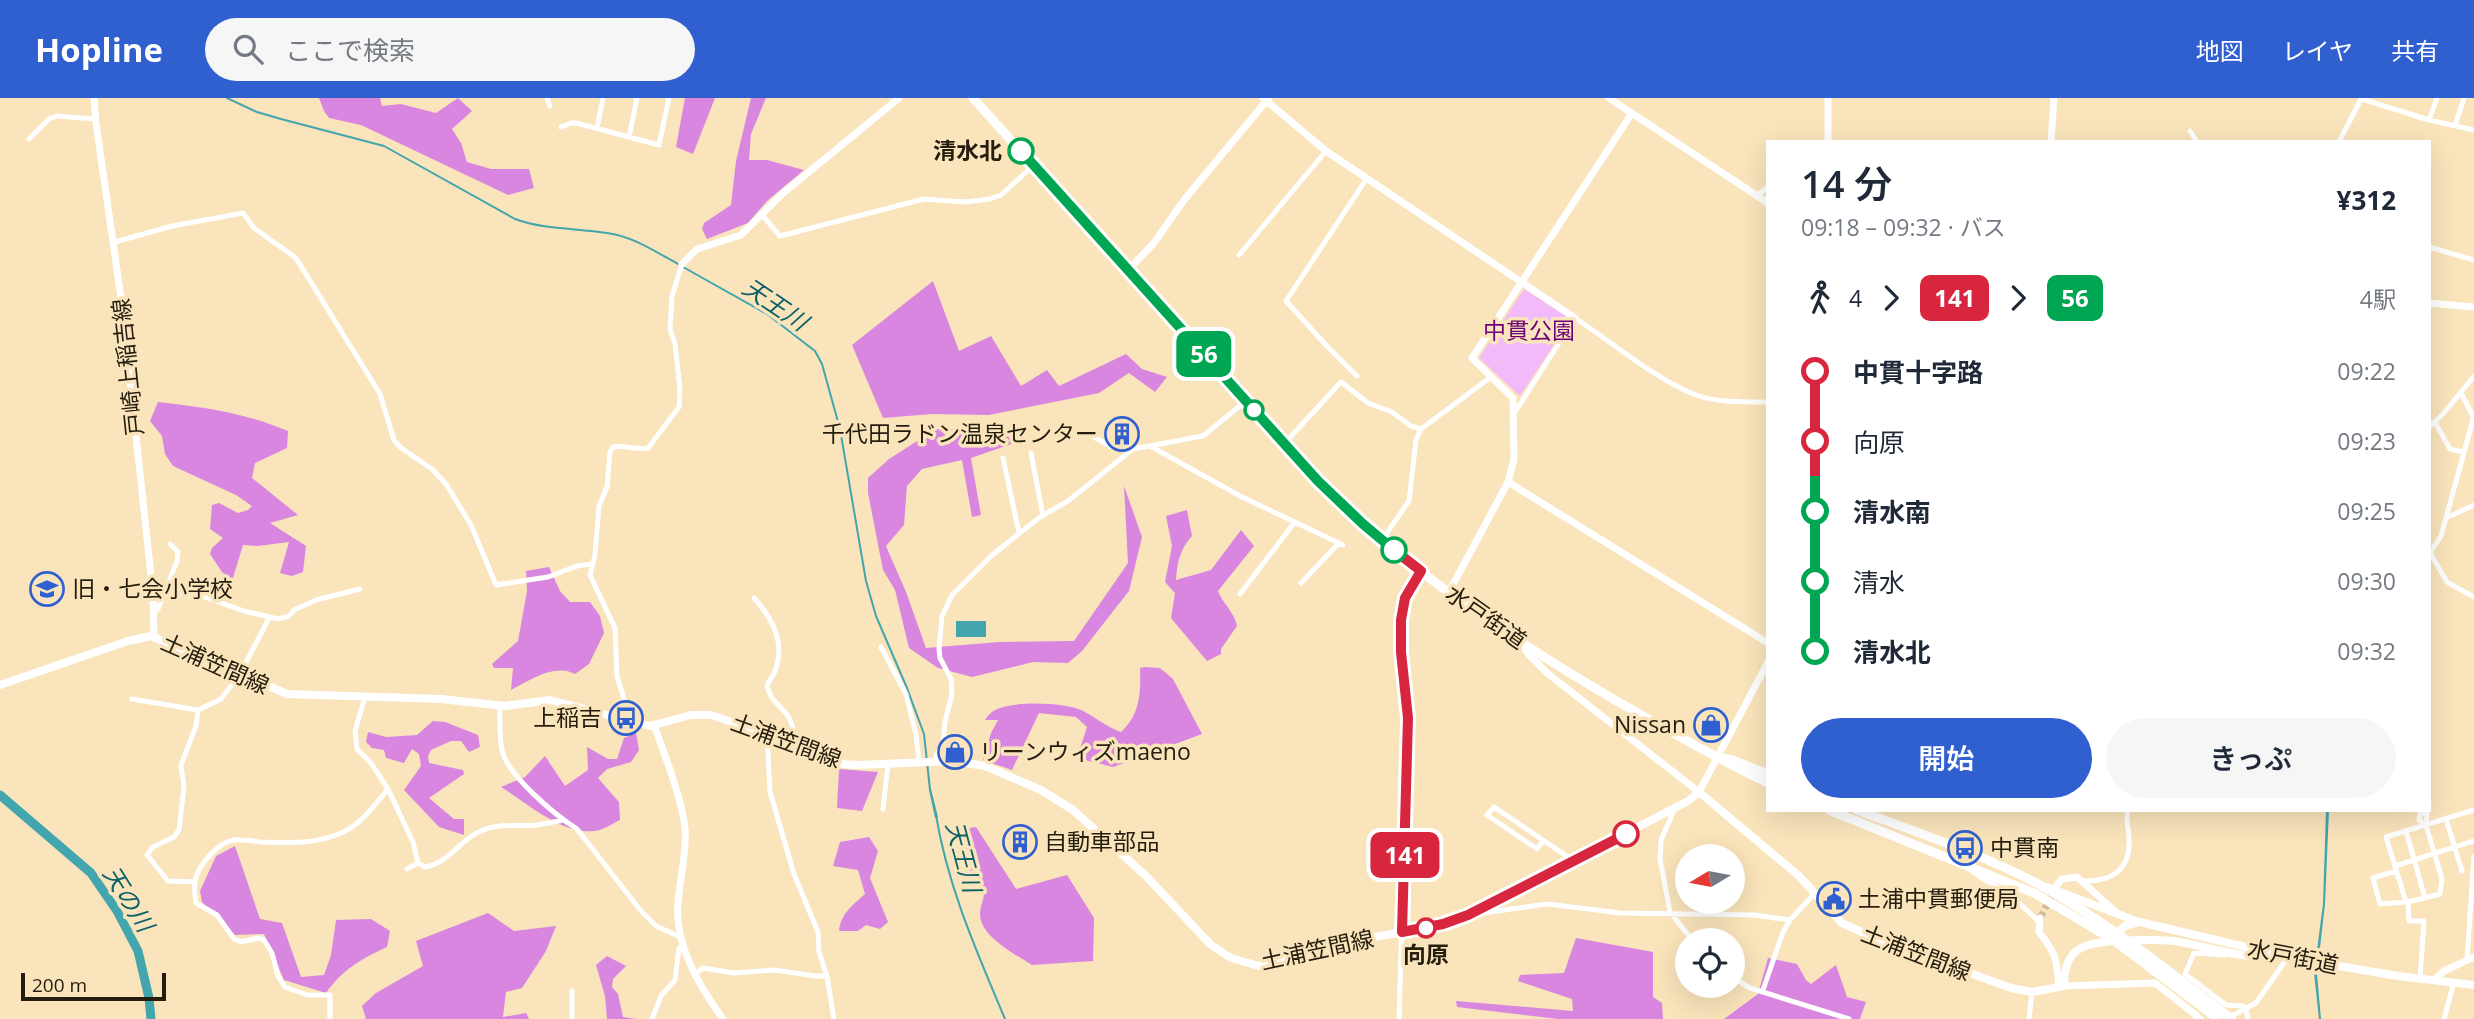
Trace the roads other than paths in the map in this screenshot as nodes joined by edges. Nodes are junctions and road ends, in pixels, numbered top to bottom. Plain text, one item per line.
1 (94, 98) edge
2 (547, 98) edge
3 (603, 98) edge
4 (637, 98) edge
5 (669, 98) edge
6 (899, 98) edge
7 (973, 98) edge
8 (1609, 98) edge
9 (1828, 98) edge
10 (2054, 98) edge
11 (2437, 98) edge
12 (2464, 98) edge
13 (1266, 99) edge
14 (2360, 99) edge
15 (550, 106) dead end
16 (1632, 113) junction
17 (95, 119) junction
18 (2429, 120) junction
19 (2455, 126) junction
20 (561, 127) dead end
21 (597, 128) junction
22 (2474, 130) edge
23 (2190, 131) dead end
24 (629, 137) junction
25 (29, 139) dead end
26 (1828, 140) edge
27 (2051, 140) edge
28 (2196, 140) edge
29 (2340, 140) edge
30 (1326, 151) junction
31 (1034, 165) junction
32 (1367, 178) junction
33 (1766, 188) edge
34 (1756, 196) junction
35 (1766, 202) edge
36 (762, 215) junction
37 (115, 242) junction
38 (2431, 248) edge
39 (1239, 255) dead end
40 (2474, 260) edge
41 (680, 267) joint
42 (1128, 270) junction
43 (1520, 281) junction
44 (2431, 303) edge
45 (2474, 307) edge
46 (1576, 318) junction
47 (1357, 376) dead end
48 (2474, 376) edge
49 (1491, 377) junction
50 (2462, 393) junction
51 (1247, 401) junction
52 (1766, 402) edge
53 (1515, 412) junction
54 (2473, 416) edge
55 (2435, 422) junction
56 (2431, 425) edge
57 (1421, 429) junction
58 (1066, 430) dead end
59 (1284, 444) junction
60 (1152, 447) junction
61 (1133, 449) junction
62 (2463, 452) junction
63 (1031, 453) dead end
64 (1003, 458) dead end
65 (1508, 482) junction
66 (2474, 505) edge
67 (1043, 516) junction
68 (2445, 519) junction
69 (1294, 523) junction
70 (1020, 533) junction
71 (1382, 540) junction
72 (170, 544) dead end
73 (2431, 554) edge
74 (592, 564) junction
75 (1421, 571) junction
76 (1301, 583) dead end
77 (359, 589) dead end
78 (164, 592) junction
79 (1448, 592) junction
80 (1240, 594) dead end
81 (2474, 597) edge
82 (754, 598) dead end
83 (154, 612) junction
84 (269, 618) junction
85 (154, 637) junction
86 (1520, 641) junction
87 (1766, 642) edge
88 (881, 648) dead end
89 (1766, 666) edge
90 (240, 674) junction
91 (0, 685) edge
92 (365, 697) junction
93 (132, 699) dead end
94 (500, 706) junction
95 (198, 710) junction
96 (631, 722) junction
97 (654, 726) junction
98 (767, 734) junction
99 (794, 743) junction
100 (1718, 758) junction
101 (927, 762) junction
102 (888, 764) junction
103 (1766, 773) edge
104 (1766, 782) edge
105 (388, 789) junction
106 (1699, 792) junction
107 (1675, 808) junction
108 (883, 809) dead end
109 (2474, 810) edge
110 (1834, 812) edge
111 (1862, 812) edge
112 (2127, 812) edge
113 (2446, 819) junction
114 (564, 820) junction
115 (2426, 825) junction
116 (2406, 831) junction
117 (1543, 841) junction
118 (2474, 842) edge
119 (2455, 847) junction
120 (2434, 854) junction
121 (2474, 856) edge
122 (2414, 860) junction
123 (1574, 861) junction
124 (1962, 862) junction
125 (418, 863) junction
126 (2395, 868) junction
127 (407, 869) dead end
128 (2462, 871) dead end
129 (2473, 872) edge
130 (2082, 881) junction
131 (195, 882) junction
132 (2037, 884) junction
133 (2057, 884) dead end
134 (1816, 893) junction
135 (2425, 898) junction
136 (2407, 902) junction
137 (1670, 912) junction
138 (1468, 915) junction
139 (2119, 915) junction
140 (2039, 919) joint
141 (1790, 920) junction
142 (2140, 922) junction
143 (1683, 928) edge
144 (1402, 932) junction
145 (2110, 937) junction
146 (681, 941) junction
147 (2233, 953) junction
148 (2275, 954) junction
149 (2288, 957) junction
150 (2471, 959) edge
151 (696, 973) junction
152 (827, 976) junction
153 (2420, 978) junction
154 (2434, 980) junction
155 (2454, 982) junction
156 (1745, 985) edge
157 (2474, 985) edge
158 (2061, 987) junction
159 (1763, 990) junction
160 (572, 991) dead end
161 (2032, 992) junction
162 (2246, 1009) junction
163 (2198, 1018) edge
164 (2231, 1018) edge
165 (330, 1019) edge
166 (572, 1019) edge
167 (652, 1019) edge
168 (723, 1019) edge
169 (834, 1019) edge
170 (1399, 1019) edge
171 (1849, 1019) edge
172 (2029, 1019) edge
173 (2218, 1019) edge
174 (2248, 1019) edge
175 (2444, 1019) edge

1 - 17 street, 戸崎上稲吉線
2 - 15 street
3 - 21 street
4 - 24 street
5 - 24 street
6 - 36 street
7 - 31 highway, 水戸街道
8 - 16 street
9 - 26 street
10 - 27 street
11 - 18 street
12 - 19 street
13 - 30 street
13 - 42 street
14 - 18 street
14 - 29 street
16 - 34 street
16 - 43 street
17 - 25 street
17 - 37 street, 戸崎上稲吉線
18 - 19 street
19 - 22 street
20 - 21 street
21 - 24 street
23 - 28 street
30 - 32 street
30 - 39 street
31 - 36 street
31 - 42 highway, 水戸街道
32 - 43 street
32 - 47 street
33 - 34 street
34 - 35 street
36 - 41 street
37 - 74 street
37 - 83 street, 戸崎上稲吉線
38 - 40 street
41 - 74 street
42 - 51 highway, 水戸街道
43 - 46 street
43 - 49 street
44 - 45 street
46 - 52 street
46 - 53 street
48 - 50 street
49 - 53 street
49 - 57 street
50 - 54 street
50 - 55 street
51 - 59 highway, 水戸街道
51 - 60 street
53 - 65 street
54 - 62 street
55 - 56 street
55 - 62 street
57 - 59 street
57 - 71 street
58 - 61 street
59 - 71 highway, 水戸街道
60 - 61 street
60 - 69 street
61 - 67 street
62 - 68 street
63 - 67 street
64 - 70 street
65 - 79 street
65 - 87 street
66 - 68 street
67 - 70 street
68 - 73 street
69 - 76 street
69 - 80 street
70 - 101 street
71 - 75 highway, 水戸街道
72 - 78 street
73 - 81 street
74 - 96 street
75 - 79 highway, 水戸街道
75 - 144 street
77 - 84 street
78 - 83 street
78 - 84 street
79 - 86 highway, 水戸街道
82 - 99 street
83 - 85 street, 戸崎上稲吉線
84 - 90 street
85 - 90 main road, 土浦笠間線
85 - 91 main road, 土浦笠間線
86 - 100 highway, 水戸街道
86 - 106 street
88 - 101 street
89 - 100 street
90 - 92 main road, 土浦笠間線
90 - 95 street
92 - 94 main road, 土浦笠間線
92 - 105 street
93 - 95 street
94 - 96 main road, 土浦笠間線
94 - 114 street
95 - 131 street
96 - 97 main road, 土浦笠間線
97 - 98 main road, 土浦笠間線
97 - 146 street
98 - 99 main road, 土浦笠間線
98 - 152 street
99 - 102 main road, 土浦笠間線
100 - 103 highway, 水戸街道
100 - 104 highway, 水戸街道
100 - 106 street
101 - 102 main road, 土浦笠間線
101 - 144 main road, 土浦笠間線
102 - 108 street
105 - 125 street
105 - 131 street
106 - 107 main road, 土浦笠間線
106 - 134 main road, 土浦笠間線
107 - 123 main road, 土浦笠間線
107 - 137 street
109 - 113 street
110 - 124 highway
111 - 132 highway
112 - 130 street
113 - 115 street
113 - 119 street
114 - 125 street
114 - 146 street
115 - 116 street
115 - 120 street
116 - 122 street
116 - 126 street
117 - 117 street
117 - 123 street
118 - 119 street
119 - 120 street
119 - 128 street
120 - 122 street
120 - 135 street
121 - 129 street
122 - 126 street
122 - 135 street
123 - 138 main road, 土浦笠間線
124 - 140 street
124 - 145 highway
125 - 127 street
126 - 136 street
126 - 136 street
129 - 150 street
130 - 133 street
130 - 139 street
131 - 165 street
132 - 139 main road, 水戸街道
132 - 145 highway
134 - 141 street
134 - 161 main road, 土浦笠間線
135 - 136 street
136 - 153 street
137 - 138 street
137 - 141 street
137 - 143 street
138 - 144 main road, 土浦笠間線
139 - 142 main road, 水戸街道
140 - 158 street
141 - 159 street
142 - 145 main road
142 - 148 main road, 水戸街道
144 - 170 street
145 - 147 main road
145 - 158 main road
145 - 164 highway
145 - 173 highway
146 - 151 street
146 - 167 street
147 - 148 main road
147 - 162 street
148 - 149 main road, 水戸街道
149 - 153 main road, 水戸街道
149 - 162 street
150 - 154 street
151 - 152 street
151 - 168 street
152 - 169 street
153 - 154 main road, 水戸街道
154 - 155 main road, 水戸街道
155 - 157 main road, 水戸街道
155 - 175 street
156 - 159 street
158 - 161 main road, 土浦笠間線
158 - 163 street
159 - 171 street
160 - 166 street
161 - 172 street
162 - 164 street
162 - 174 street

